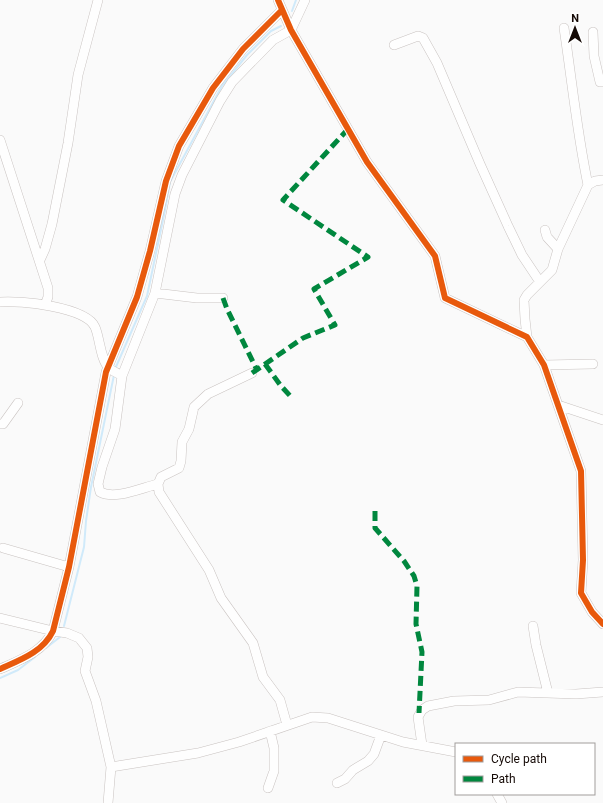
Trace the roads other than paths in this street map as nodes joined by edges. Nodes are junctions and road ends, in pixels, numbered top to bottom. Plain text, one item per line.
1 (98, 0) edge
2 (278, 0) edge
3 (305, 0) edge
4 (282, 10) junction
5 (564, 28) dead end
6 (291, 30) junction
7 (593, 32) dead end
8 (394, 45) dead end
9 (603, 82) edge
10 (0, 140) edge
11 (603, 180) edge
12 (588, 185) junction
13 (545, 230) dead end
14 (558, 249) junction
15 (40, 260) junction
16 (540, 282) junction
17 (155, 293) junction
18 (223, 298) dead end
19 (0, 302) edge
20 (45, 305) junction
21 (527, 337) junction
22 (593, 364) dead end
23 (544, 365) junction
24 (108, 367) junction
25 (252, 373) dead end
26 (122, 376) junction
27 (18, 403) dead end
28 (558, 405) junction
29 (603, 420) edge
30 (0, 424) edge
31 (158, 484) junction
32 (2, 548) dead end
33 (69, 567) junction
34 (0, 618) edge
35 (603, 624) edge
36 (533, 626) dead end
37 (53, 631) junction
38 (0, 669) edge
39 (603, 692) edge
40 (548, 693) junction
41 (287, 725) junction
42 (270, 731) junction
43 (381, 735) junction
44 (422, 745) junction
45 (455, 752) edge
46 (111, 767) junction
47 (337, 783) dead end
48 (268, 788) dead end
49 (108, 803) edge

1 - 15 street
2 - 4 street
3 - 6 street
4 - 6 street
4 - 24 street
5 - 12 street
6 - 17 street
6 - 21 street
7 - 9 street
8 - 16 street
10 - 15 street
11 - 12 street
12 - 14 street
13 - 14 street
14 - 16 street
15 - 20 street
16 - 21 street
17 - 18 street
17 - 26 street
19 - 20 street
20 - 24 street
21 - 23 street
22 - 23 street
23 - 28 street
24 - 26 street
24 - 33 street
25 - 31 street
26 - 31 street
27 - 30 street
28 - 29 street
28 - 35 street
31 - 41 street
32 - 33 street
33 - 37 street
34 - 37 street
36 - 40 street
37 - 38 street
37 - 46 street
39 - 40 street
40 - 44 street
41 - 42 street
41 - 43 street
42 - 46 street
42 - 48 street
43 - 44 street
43 - 47 street
44 - 45 street
46 - 49 street

